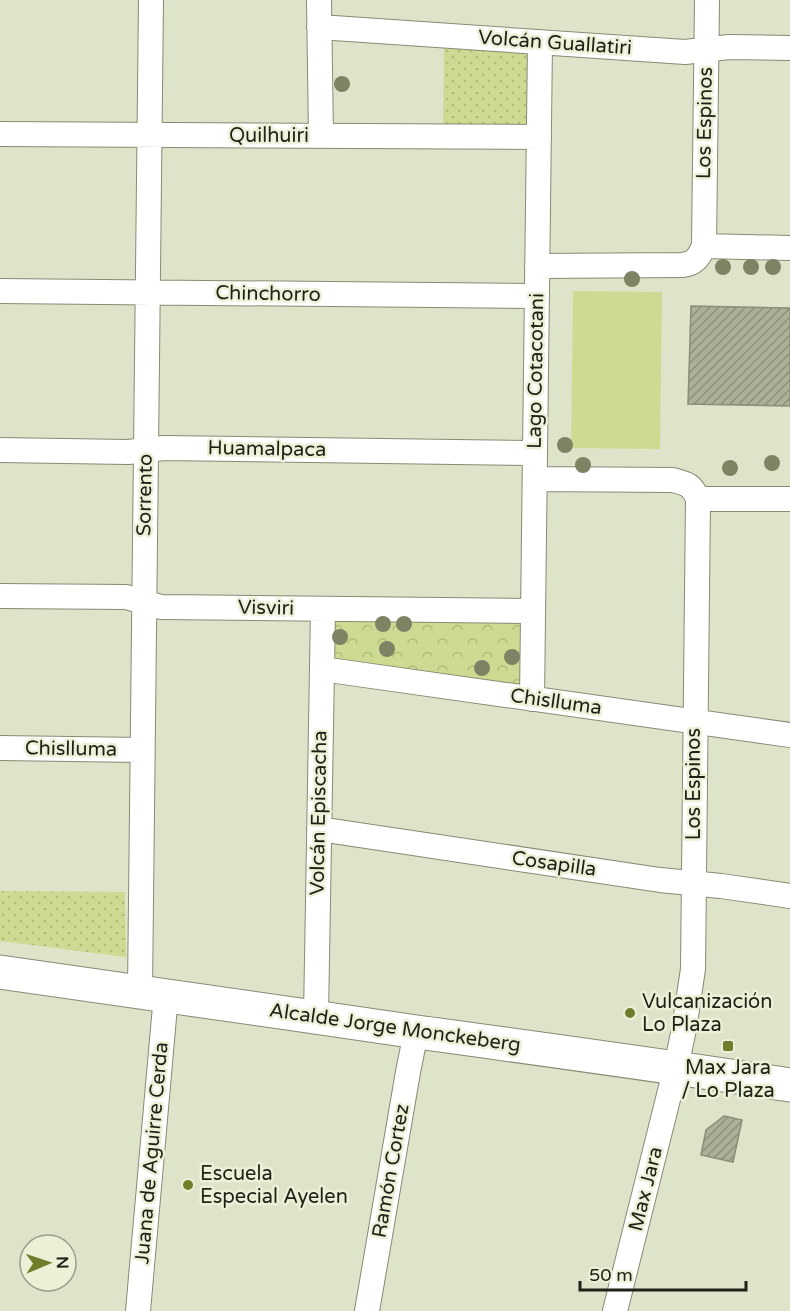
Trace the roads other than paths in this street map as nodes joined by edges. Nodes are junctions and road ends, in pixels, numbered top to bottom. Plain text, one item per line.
1 (151, 0) edge
2 (319, 0) edge
3 (707, 0) edge
4 (319, 27) junction
5 (540, 42) junction
6 (790, 48) edge
7 (706, 50) junction
8 (0, 134) edge
9 (150, 135) junction
10 (321, 136) junction
11 (539, 137) junction
12 (704, 246) junction
13 (790, 248) edge
14 (537, 266) junction
15 (0, 291) edge
16 (147, 292) junction
17 (537, 296) junction
18 (0, 450) edge
19 (146, 450) junction
20 (535, 453) junction
21 (534, 479) junction
22 (790, 498) edge
23 (698, 499) junction
24 (0, 596) edge
25 (144, 602) junction
26 (323, 609) junction
27 (533, 611) junction
28 (322, 669) junction
29 (532, 699) junction
30 (695, 722) junction
31 (790, 735) edge
32 (0, 748) edge
33 (142, 750) junction
34 (319, 829) junction
35 (694, 883) junction
36 (790, 896) edge
37 (0, 972) edge
38 (153, 993) junction
39 (316, 1017) junction
40 (416, 1032) junction
41 (676, 1067) junction
42 (790, 1085) edge
43 (138, 1311) edge
44 (367, 1311) edge
45 (615, 1311) edge

1 - 9 street, Sorrento
2 - 4 street
3 - 7 street, Los Espinos
4 - 5 street, Volcán Guallatiri
4 - 10 street
5 - 7 street, Volcán Guallatiri
5 - 11 street, Lago Cotacotani
6 - 7 street, Volcán Guallatiri
7 - 12 street, Los Espinos
8 - 9 street, Quilhuiri
9 - 10 street, Quilhuiri
9 - 16 street, Sorrento
10 - 11 street, Quilhuiri
11 - 14 street, Lago Cotacotani
12 - 13 street
12 - 14 street
14 - 17 street, Lago Cotacotani
15 - 16 street, Chinchorro
16 - 17 street, Chinchorro
16 - 19 street, Sorrento
17 - 20 street, Lago Cotacotani
18 - 19 street, Huamalpaca
19 - 20 street, Huamalpaca
19 - 25 street, Sorrento
20 - 21 street, Lago Cotacotani
21 - 23 street
21 - 27 street, Lago Cotacotani
22 - 23 street
23 - 30 street, Los Espinos
24 - 25 street, Visviri
25 - 26 street, Visviri
25 - 33 street, Sorrento
26 - 27 street, Visviri
26 - 28 street, Volcán Episcacha
27 - 29 street, Lago Cotacotani
28 - 29 street, Chislluma
28 - 34 street, Volcán Episcacha
29 - 30 street, Chislluma
30 - 31 street, Chislluma
30 - 35 street, Los Espinos
32 - 33 street, Chislluma
33 - 38 street, Sorrento
34 - 35 street, Cosapilla
34 - 39 street, Volcán Episcacha
35 - 36 street, Cosapilla
35 - 41 street, Los Espinos
37 - 38 main road, Alcalde Jorge Monckeberg
38 - 39 main road, Alcalde Jorge Monckeberg
38 - 43 street, Juana de Aguirre Cerda
39 - 40 main road, Alcalde Jorge Monckeberg
40 - 41 main road, Alcalde Jorge Monckeberg
40 - 44 street, Ramón Cortez
41 - 42 main road, Alcalde Jorge Monckeberg
41 - 45 street, Max Jara

